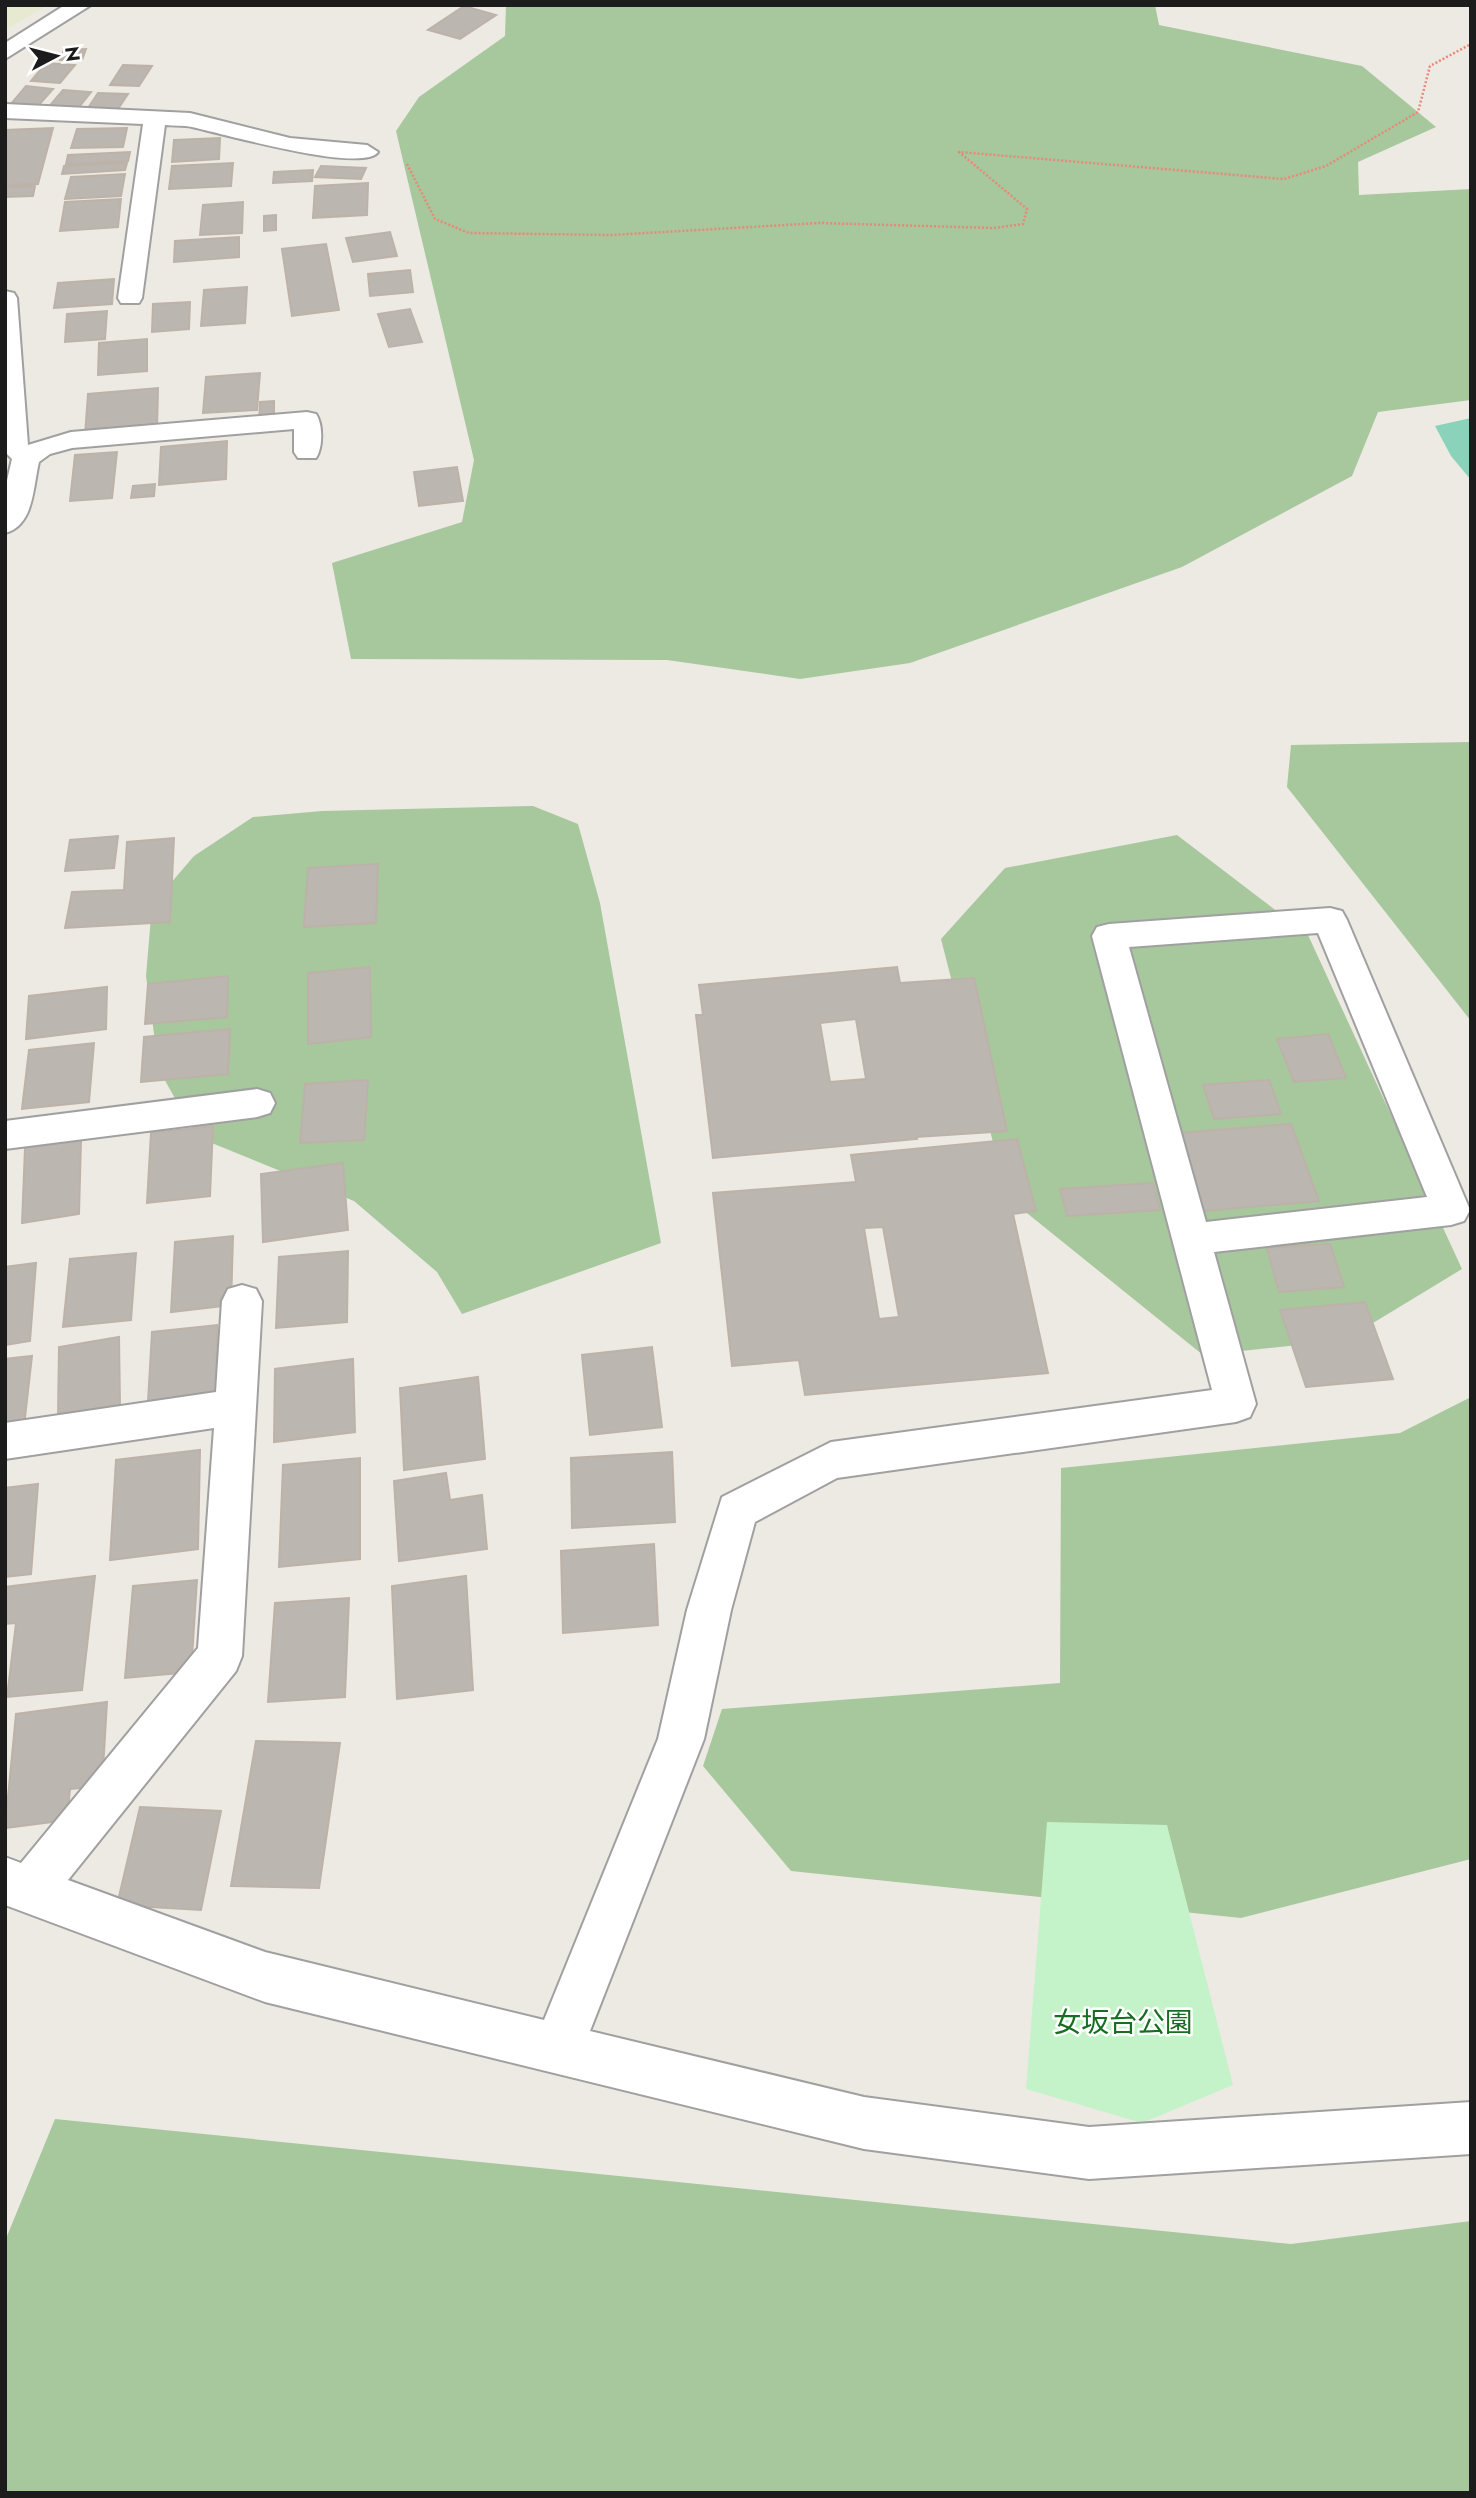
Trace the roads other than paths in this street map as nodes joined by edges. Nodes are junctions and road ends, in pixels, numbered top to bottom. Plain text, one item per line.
1 (81, 5) edge
2 (5, 53) edge
3 (5, 111) edge
4 (155, 117) junction
5 (367, 152) road end
6 (5, 298) edge
7 (130, 298) dead end
8 (307, 452) dead end
9 (26, 458) junction
10 (5, 525) edge
11 (257, 1103) dead end
12 (5, 1135) edge
13 (1191, 1239) junction
14 (242, 1301) dead end
15 (236, 1407) junction
16 (5, 1441) edge
17 (17, 1885) edge
18 (558, 2048) junction
19 (1471, 2128) edge

1 - 2 street
3 - 4 street
4 - 5 street
4 - 7 street
6 - 9 street
8 - 9 street
9 - 10 street
11 - 12 street
13 - 13 street
13 - 18 street
14 - 15 street
15 - 16 street
15 - 17 street
17 - 18 street
18 - 19 street

